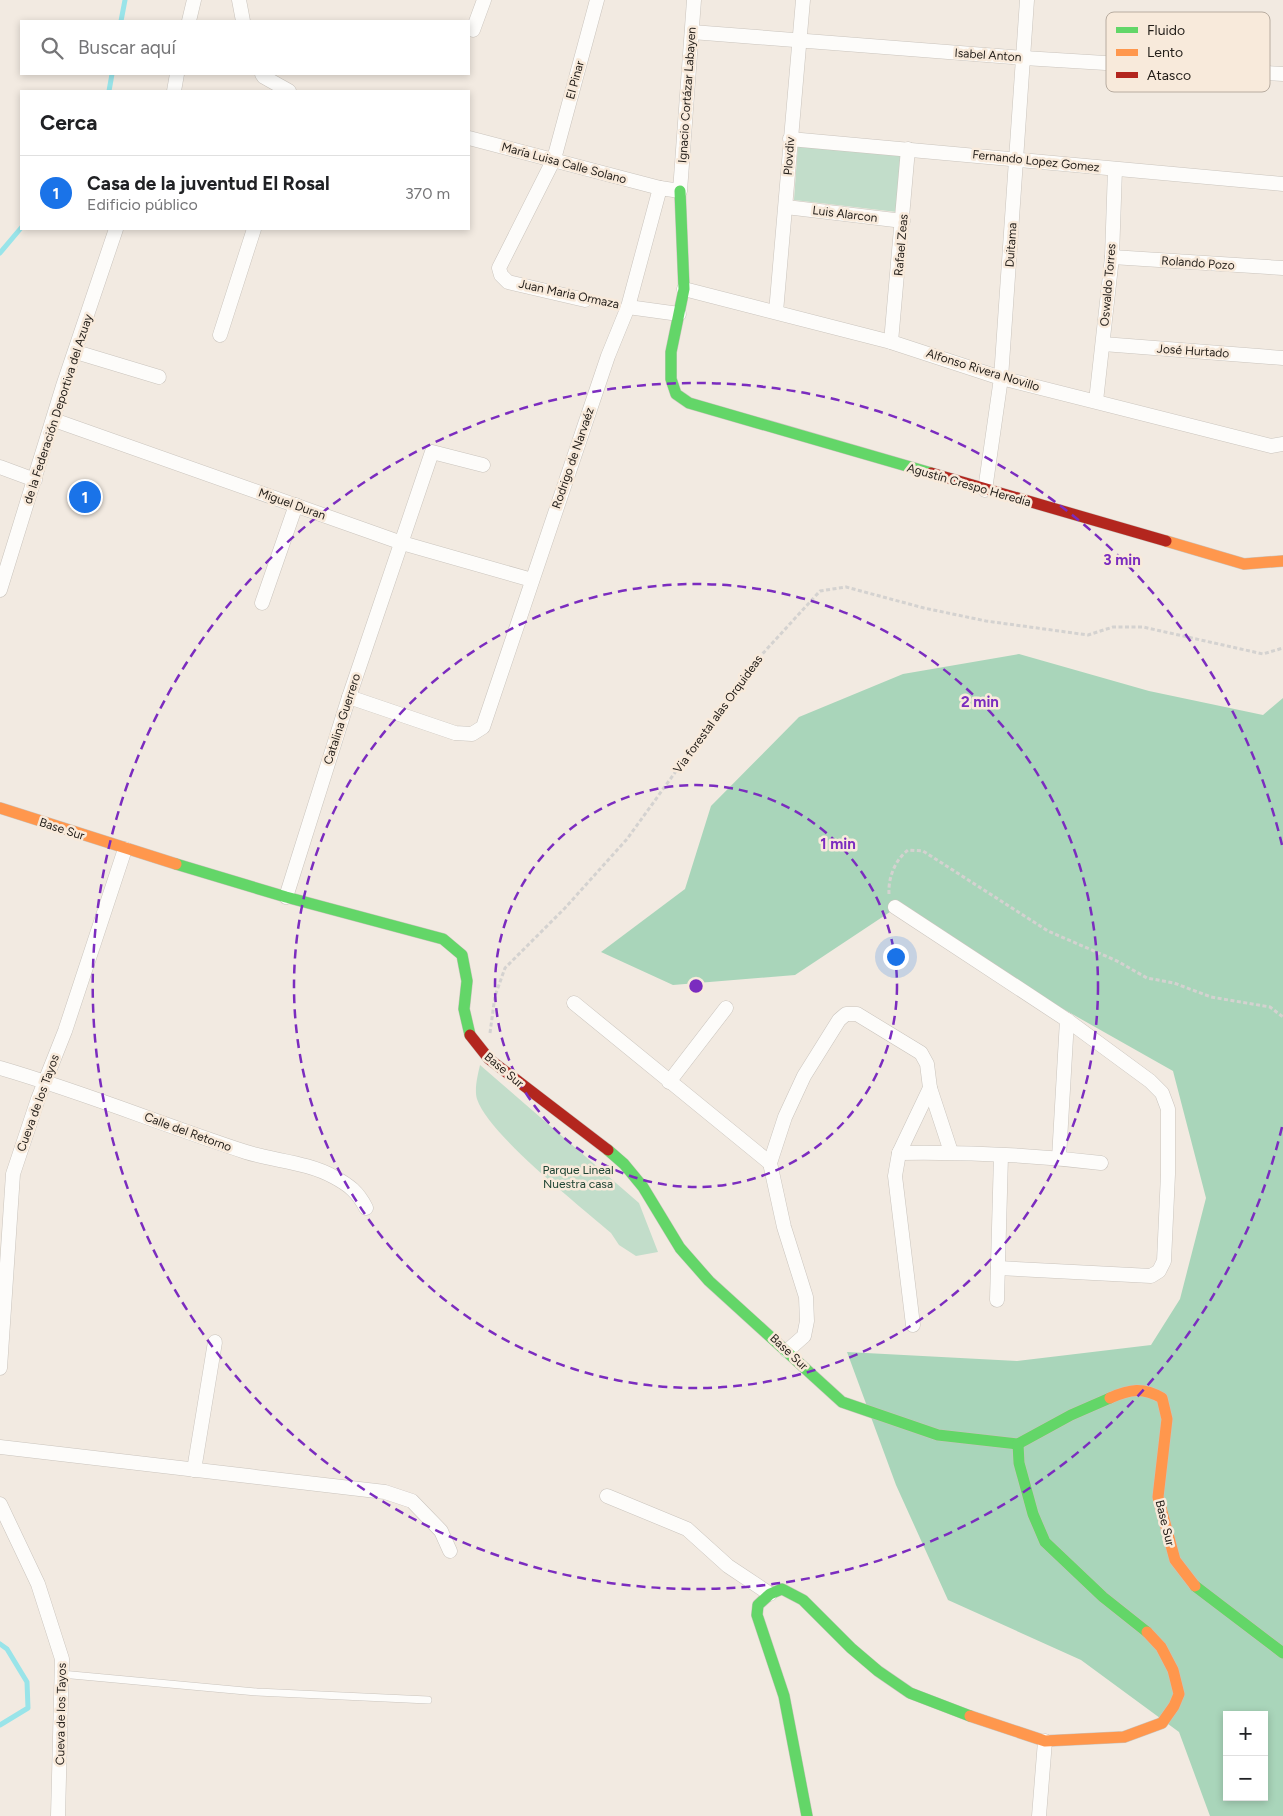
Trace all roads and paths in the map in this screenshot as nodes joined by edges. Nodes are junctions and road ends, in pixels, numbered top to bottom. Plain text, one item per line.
1 (194, 0) edge
2 (239, 0) edge
3 (484, 0) edge
4 (597, 0) edge
5 (694, 0) edge
6 (802, 0) edge
7 (1027, 0) edge
8 (189, 20) edge
9 (243, 20) edge
10 (473, 30) dead end
11 (692, 32) junction
12 (799, 42) junction
13 (1024, 58) junction
14 (1106, 63) edge
15 (1270, 73) edge
16 (1283, 74) edge
17 (177, 75) edge
18 (263, 75) edge
19 (174, 90) edge
20 (287, 90) edge
21 (470, 138) edge
22 (790, 139) junction
23 (908, 149) junction
24 (554, 159) junction
25 (1018, 159) junction
26 (1115, 169) junction
27 (1283, 184) edge
28 (660, 188) junction
29 (680, 191) junction
30 (786, 207) junction
31 (903, 221) junction
32 (116, 230) edge
33 (254, 230) edge
34 (1112, 257) junction
35 (1283, 268) edge
36 (684, 289) junction
37 (585, 300) joint
38 (628, 306) junction
39 (776, 312) junction
40 (679, 314) junction
41 (220, 335) dead end
42 (891, 342) junction
43 (1103, 344) junction
44 (76, 352) junction
45 (1283, 358) edge
46 (159, 377) dead end
47 (1001, 378) junction
48 (671, 379) joint
49 (1096, 401) junction
50 (54, 420) junction
51 (1283, 444) edge
52 (483, 465) dead end
53 (0, 467) edge
54 (35, 480) junction
55 (985, 490) junction
56 (296, 505) junction
57 (402, 543) junction
58 (1283, 561) edge
59 (532, 580) junction
60 (0, 590) edge
61 (262, 603) dead end
62 (1283, 648) edge
63 (349, 697) junction
64 (0, 808) edge
65 (125, 849) junction
66 (286, 897) junction
67 (895, 907) joint
68 (574, 1003) dead end
69 (726, 1008) dead end
70 (1283, 1017) edge
71 (1067, 1020) junction
72 (488, 1059) junction
73 (0, 1068) edge
74 (45, 1081) junction
75 (669, 1082) junction
76 (930, 1088) junction
77 (951, 1152) junction
78 (899, 1153) junction
79 (1001, 1156) junction
80 (1059, 1158) junction
81 (770, 1163) junction
82 (1101, 1163) dead end
83 (366, 1208) dead end
84 (998, 1268) junction
85 (997, 1300) dead end
86 (913, 1325) dead end
87 (216, 1342) dead end
88 (788, 1351) junction
89 (0, 1368) edge
90 (1018, 1444) junction
91 (0, 1447) edge
92 (194, 1470) junction
93 (607, 1496) dead end
94 (0, 1504) edge
95 (450, 1551) dead end
96 (770, 1594) junction
97 (1283, 1653) edge
98 (61, 1674) junction
99 (428, 1700) dead end
100 (1045, 1741) junction
101 (58, 1816) edge
102 (808, 1816) edge
103 (1039, 1816) edge

1 - 8 street
2 - 9 street
3 - 10 street
4 - 24 street, El Pinar
5 - 11 street, Ignacio Cortázar Labayen
6 - 12 street, Plovdiv
7 - 13 street, Duitama
11 - 12 street, Isabel Anton
11 - 29 street, Ignacio Cortázar Labayen
12 - 13 street, Isabel Anton
12 - 22 street, Plovdiv
13 - 14 street, Isabel Anton
13 - 25 street, Duitama
15 - 16 street, Isabel Anton
17 - 19 street
18 - 20 street
21 - 24 street, María Luisa Calle Solano
22 - 23 street, Fernando Lopez Gomez
22 - 30 street, Plovdiv
23 - 25 street, Fernando Lopez Gomez
23 - 31 street, Rafael Zeas
24 - 28 street, María Luisa Calle Solano
24 - 37 street, Juan Maria Ormaza
25 - 26 street, Fernando Lopez Gomez
25 - 47 street, Duitama
26 - 27 street, Fernando Lopez Gomez
26 - 34 street, Oswaldo Torres
28 - 29 street
28 - 38 street, Rodrigo de Narvaéz
29 - 36 street, Ignacio Cortázar Labayen
30 - 31 street, Luis Alarcon
30 - 39 street, Plovdiv
31 - 42 street, Rafael Zeas
32 - 44 street, de la Federación Deportiva del Azuay
33 - 41 street
34 - 35 street, Rolando Pozo
34 - 43 street, Oswaldo Torres
36 - 39 street, Alfonso Rivera Novillo
36 - 40 street, Ignacio Cortázar Labayen
37 - 38 path, Juan Maria Ormaza
38 - 40 street, Juan Maria Ormaza
38 - 59 street, Rodrigo de Narvaéz
39 - 42 street, Alfonso Rivera Novillo
40 - 48 street, Ignacio Cortázar Labayen
42 - 47 street, Alfonso Rivera Novillo
43 - 45 street, José Hurtado
43 - 49 street, Oswaldo Torres
44 - 46 street
44 - 50 street, de la Federación Deportiva del Azuay
47 - 49 street, Alfonso Rivera Novillo
47 - 55 street, Duitama
48 - 55 street, Agustín Crespo Heredia
49 - 51 street, Alfonso Rivera Novillo
50 - 54 street, de la Federación Deportiva del Azuay
50 - 56 street, Miguel Duran
52 - 57 street, Catalina Guerrero
53 - 54 street
54 - 60 street, de la Federación Deportiva del Azuay
55 - 58 street, Agustín Crespo Heredia
56 - 57 street, Miguel Duran
56 - 61 street
57 - 59 street, Miguel Duran
57 - 63 street, Catalina Guerrero
59 - 63 street, Rodrigo de Narvaéz
62 - 72 path, Via forestal alas Orquideas
63 - 66 street, Catalina Guerrero
64 - 65 street, Base Sur
65 - 66 street, Base Sur
65 - 74 street, Cueva de los Tayos
66 - 72 street, Base Sur
67 - 70 path
67 - 71 street
68 - 75 street
69 - 75 street
71 - 80 street
71 - 84 street
72 - 88 street, Base Sur
73 - 74 street, Calle del Retorno
74 - 83 street, Calle del Retorno
74 - 89 street, Cueva de los Tayos
75 - 81 street
76 - 77 street
76 - 78 street
76 - 81 street
77 - 78 street
77 - 79 street
78 - 86 street
79 - 80 street
79 - 84 street
80 - 82 street
81 - 88 street
84 - 85 street
87 - 92 street
88 - 90 street, Base Sur
90 - 97 street, Base Sur
90 - 100 street
91 - 92 street
92 - 95 street
93 - 96 street
94 - 98 street, Cueva de los Tayos
96 - 100 street
96 - 102 street
98 - 99 lane
98 - 101 street, Cueva de los Tayos
100 - 103 street

